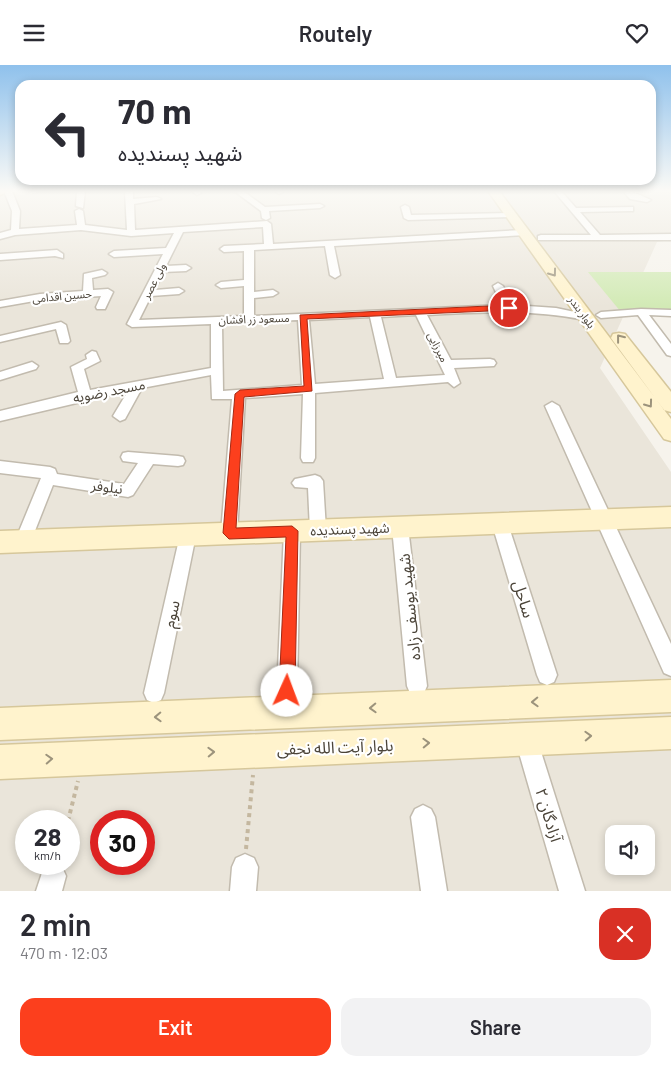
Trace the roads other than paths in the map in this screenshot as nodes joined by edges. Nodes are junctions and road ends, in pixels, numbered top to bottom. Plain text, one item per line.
1 (47, 230) edge
2 (102, 230) edge
3 (131, 230) edge
4 (180, 230) junction
5 (187, 230) edge
6 (267, 230) edge
7 (521, 230) edge
8 (535, 230) edge
9 (590, 230) edge
10 (15, 232) joint
11 (131, 233) junction
12 (523, 233) junction
13 (0, 235) edge
14 (541, 237) junction
15 (597, 237) junction
16 (671, 237) edge
17 (329, 243) junction
18 (268, 247) junction
19 (249, 248) junction
20 (224, 249) dead end
21 (169, 251) junction
22 (114, 253) dead end
23 (35, 254) junction
24 (60, 256) dead end
25 (0, 257) edge
26 (36, 267) dead end
27 (186, 268) dead end
28 (160, 269) junction
29 (102, 273) dead end
30 (335, 275) dead end
31 (249, 283) junction
32 (221, 285) dead end
33 (498, 286) dead end
34 (179, 291) dead end
35 (88, 293) junction
36 (148, 293) junction
37 (273, 293) dead end
38 (249, 295) junction
39 (0, 304) edge
40 (101, 307) dead end
41 (509, 308) junction
42 (420, 312) junction
43 (642, 312) junction
44 (376, 313) junction
45 (671, 313) edge
46 (593, 316) junction
47 (41, 317) dead end
48 (303, 317) junction
49 (249, 319) junction
50 (216, 320) junction
51 (132, 324) joint
52 (39, 330) junction
53 (0, 339) edge
54 (64, 341) dead end
55 (669, 347) edge
56 (92, 355) dead end
57 (490, 363) dead end
58 (447, 365) junction
59 (32, 366) dead end
60 (218, 370) junction
61 (0, 376) edge
62 (391, 383) junction
63 (138, 385) junction
64 (308, 389) junction
65 (240, 394) junction
66 (85, 395) junction
67 (671, 405) edge
68 (552, 406) dead end
69 (0, 416) edge
70 (120, 416) dead end
71 (671, 433) edge
72 (128, 457) dead end
73 (149, 458) junction
74 (308, 458) dead end
75 (178, 461) dead end
76 (0, 467) edge
77 (48, 478) junction
78 (300, 483) dead end
79 (671, 517) edge
80 (606, 520) junction
81 (500, 524) junction
82 (400, 527) junction
83 (318, 530) junction
84 (292, 531) junction
85 (229, 533) junction
86 (188, 535) junction
87 (12, 541) edge
88 (671, 666) edge
89 (547, 675) dead end
90 (417, 686) dead end
91 (154, 693) dead end
92 (671, 696) edge
93 (286, 701) junction
94 (0, 724) edge
95 (671, 733) edge
96 (526, 739) junction
97 (270, 750) junction
98 (0, 762) edge
99 (423, 817) dead end
100 (434, 891) edge
101 (572, 891) edge

1 - 10 street
2 - 11 street
3 - 11 street
4 - 5 street
4 - 11 street
4 - 21 street, ولی عصر
6 - 18 street
7 - 12 main road, بلوار بندر
8 - 14 main road, بلوار بندر
9 - 15 street
10 - 13 street
12 - 17 street
12 -> 46 main road, بلوار بندر
14 - 15 street
14 - 46 main road, بلوار بندر
15 - 16 street
17 - 18 street
17 - 30 street
18 - 19 street
19 - 20 street
19 - 31 street
21 - 22 street
21 - 28 street, ولی عصر
23 - 24 street
23 - 25 street
23 - 26 street
27 - 28 street
28 - 36 street, ولی عصر
29 - 35 street
31 - 32 street
31 - 38 street
33 - 41 street
34 - 36 street
35 - 39 street, حسین اقدامی
35 - 40 street, حسین اقدامی
36 - 51 street, ولی عصر
37 - 38 street
38 - 49 street
41 - 42 street, مسعود زر افشان
41 - 46 street, مسعود زر افشان
42 - 44 street, مسعود زر افشان
42 - 58 street, میرزایی
43 - 45 street, مسعود زر افشان
43 - 46 street, مسعود زر افشان
43 - 55 street
44 - 48 street, مسعود زر افشان
44 - 62 street
67 -> 46 main road, بلوار بندر
46 -> 71 main road, بلوار بندر
47 - 52 street
48 - 49 street, مسعود زر افشان
48 - 64 street
49 - 50 street, مسعود زر افشان
50 - 51 street, مسعود زر افشان
50 - 60 street
52 - 53 street
52 - 54 street
56 - 66 street
57 - 58 street
58 - 62 street, میرزایی
59 - 61 street
60 - 63 street, مسجد رضویه
60 - 65 street
62 - 64 street
63 - 66 street, مسجد رضویه
63 - 70 street
64 - 65 street
64 - 74 street
65 - 85 street
66 - 69 street, مسجد رضویه
68 - 80 street
72 - 73 street
73 - 75 street
73 - 77 street, نیلوفر
76 - 77 street
77 - 87 street
78 - 83 street
79 - 80 main road, شهید پسندیده
80 - 81 main road, شهید پسندیده
80 - 88 street
81 - 82 main road, شهید پسندیده
81 - 89 street, ساحل
82 - 83 main road, شهید پسندیده
82 - 90 street, شهید یوسف زاده
83 - 84 main road, شهید پسندیده
84 - 85 main road, شهید پسندیده
84 - 93 street
85 - 86 main road, شهید پسندیده
86 - 87 main road, شهید پسندیده
86 - 91 street, سوم
92 -> 93 main road
93 -> 94 main road
93 - 97 main road
96 -> 95 main road, بلوار آیت الله نجفی
97 -> 96 main road, بلوار آیت الله نجفی
96 - 101 street, آزادگان ۲
98 -> 97 main road, بلوار آیت الله نجفی
99 - 100 street

